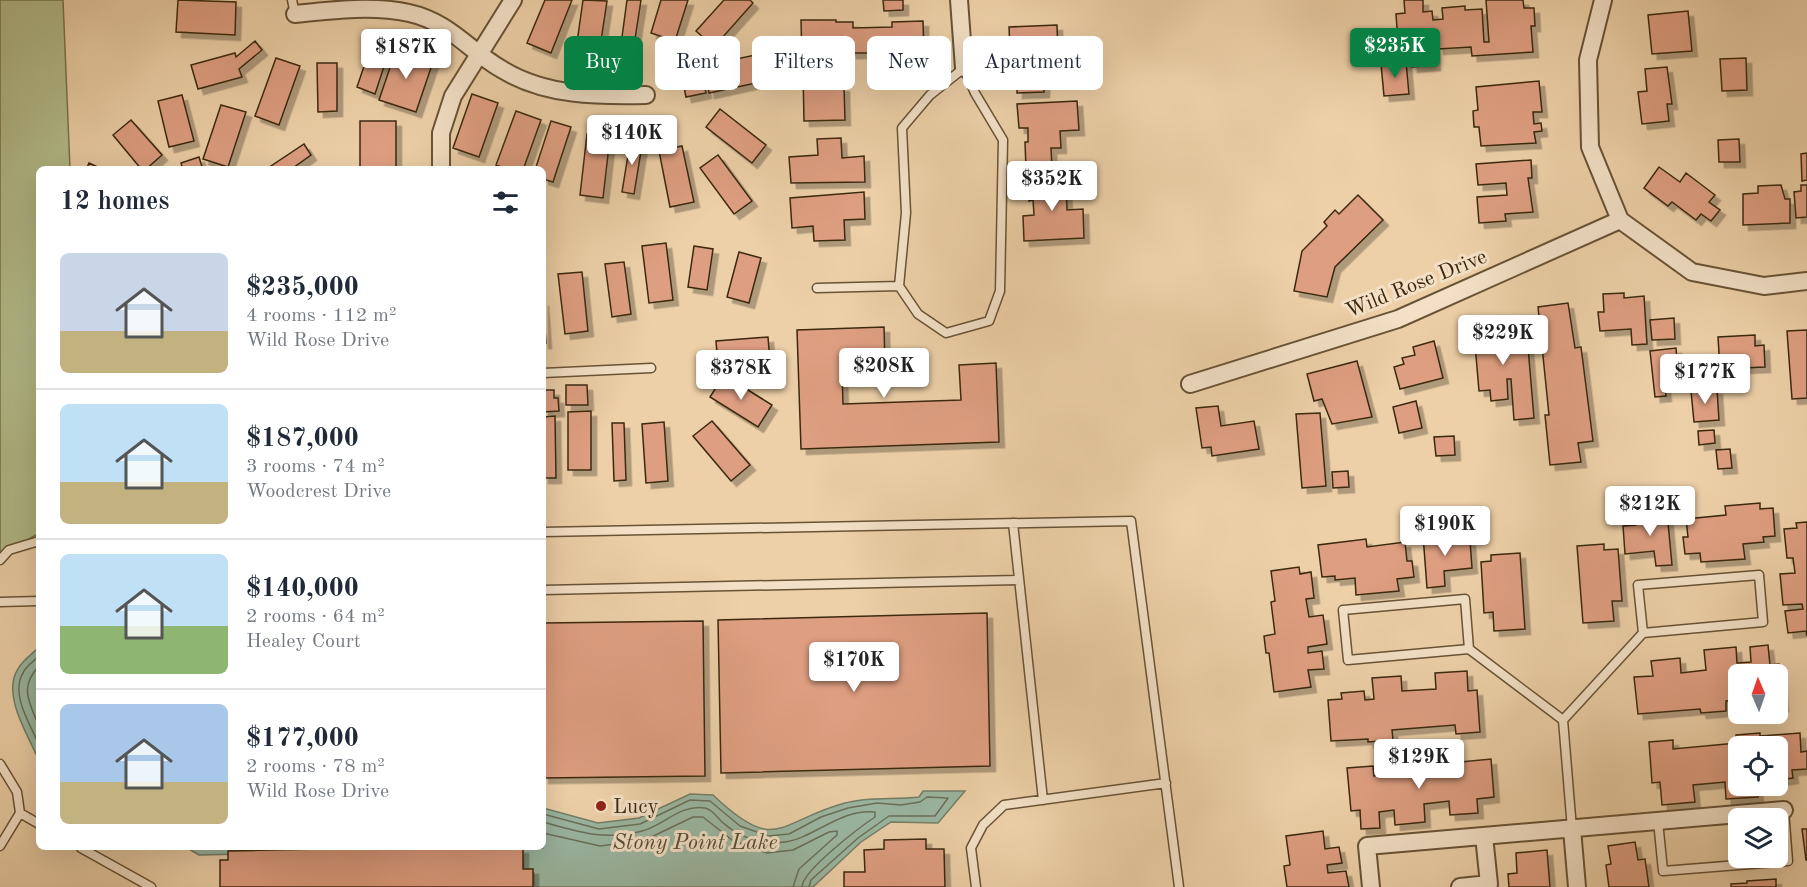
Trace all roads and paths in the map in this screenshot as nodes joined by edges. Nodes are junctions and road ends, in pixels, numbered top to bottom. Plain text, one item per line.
1 (513, 0) edge
2 (959, 0) edge
3 (1603, 0) edge
4 (293, 7) edge
5 (480, 54) junction
6 (963, 54) edge
7 (963, 69) edge
8 (974, 90) edge
9 (646, 95) dead end
10 (441, 166) edge
11 (1620, 220) junction
12 (1807, 281) edge
13 (899, 286) junction
14 (817, 288) dead end
15 (651, 368) dead end
16 (546, 373) edge
17 (1190, 384) dead end
18 (1013, 523) junction
19 (546, 532) edge
20 (36, 542) edge
21 (0, 560) edge
22 (1019, 580) junction
23 (546, 590) edge
24 (36, 601) edge
25 (0, 602) edge
26 (1643, 633) junction
27 (1469, 649) junction
28 (1563, 720) junction
29 (0, 764) edge
30 (1166, 783) junction
31 (1043, 800) junction
32 (20, 813) junction
33 (1728, 815) edge
34 (1658, 821) junction
35 (36, 822) edge
36 (1572, 829) junction
37 (1484, 836) junction
38 (0, 846) edge
39 (85, 850) edge
40 (1728, 866) edge
41 (151, 887) edge
42 (976, 887) edge
43 (1179, 887) edge
44 (1371, 887) edge
45 (1460, 887) edge
46 (1577, 887) edge

1 - 5 street
2 - 6 street
3 - 11 street
4 - 5 street
5 - 9 street
5 - 10 street
7 - 13 lane
8 - 13 lane
11 - 12 street
11 - 17 street, Wild Rose Drive
13 - 14 lane
15 - 16 lane
18 - 19 lane
18 - 22 lane
18 - 30 lane
20 - 21 lane
22 - 23 lane
22 - 31 lane
24 - 25 lane
26 - 26 lane
26 - 28 lane
27 - 27 lane
27 - 28 lane
28 - 36 lane
29 - 32 lane
30 - 31 lane
30 - 43 lane
31 - 42 lane
32 - 35 lane
32 - 38 lane
33 - 34 street
34 - 36 street
34 - 40 lane
36 - 37 street
36 - 46 street
37 - 44 street
37 - 45 street
39 - 41 lane

